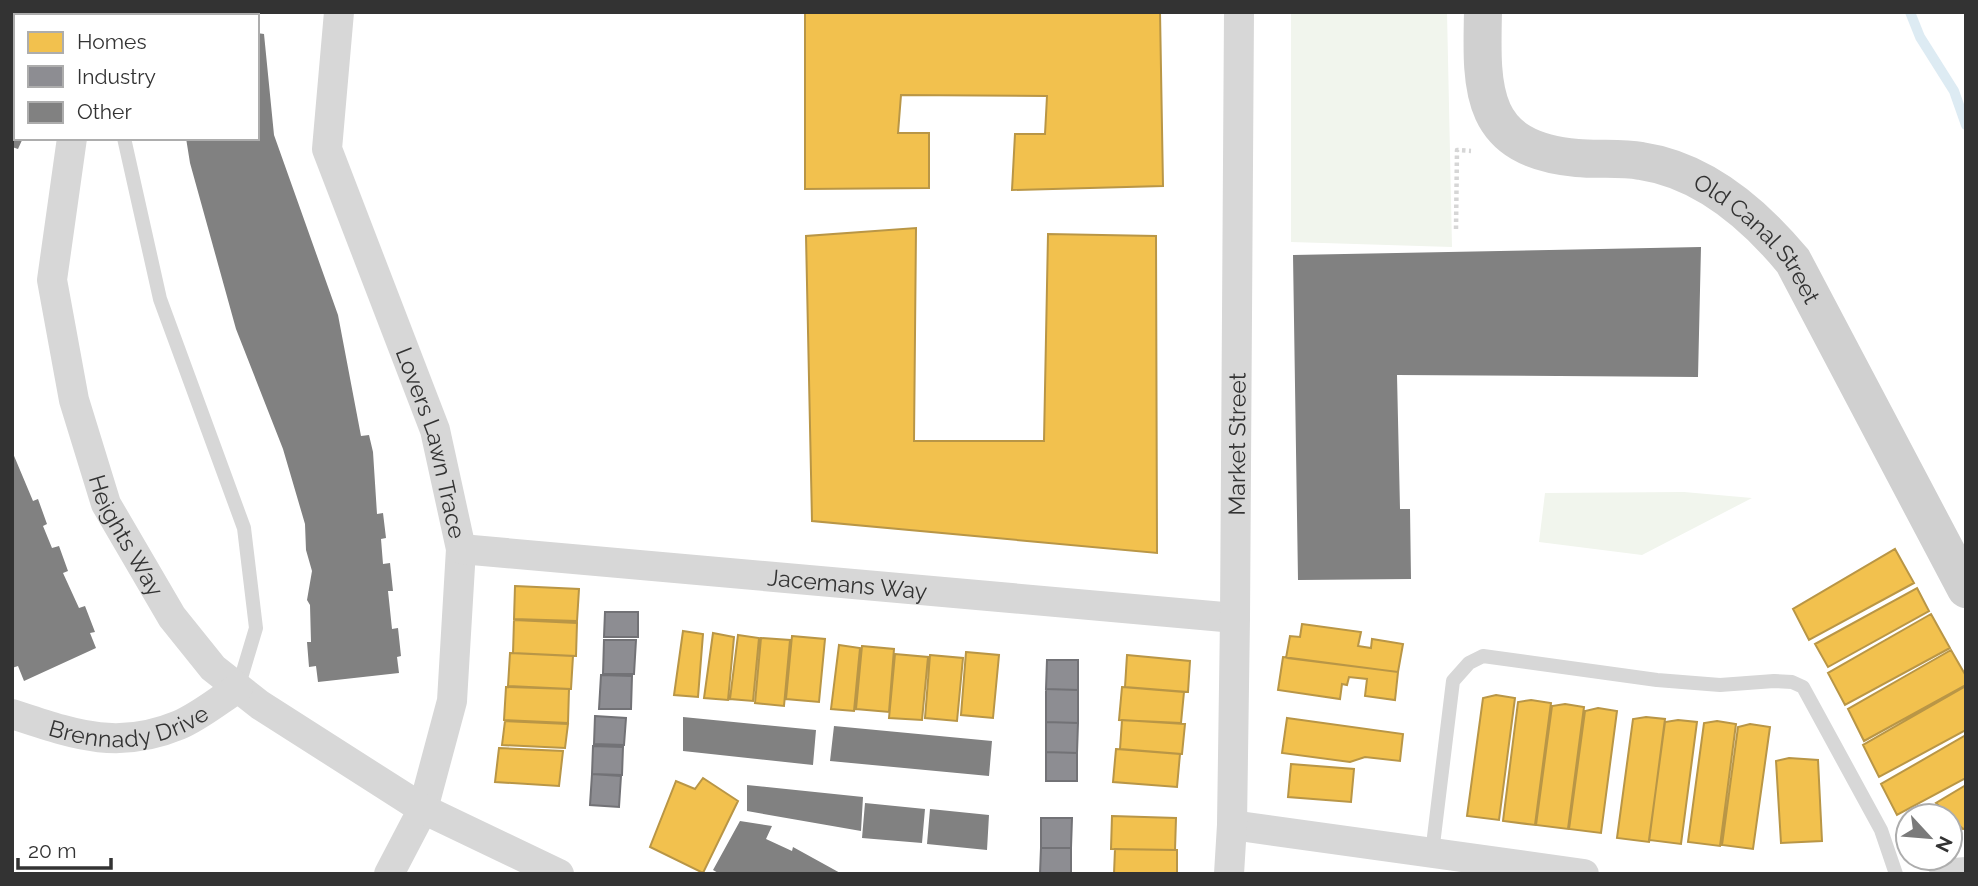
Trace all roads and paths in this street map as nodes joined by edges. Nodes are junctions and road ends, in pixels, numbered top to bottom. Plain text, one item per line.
1 (339, 12) edge
2 (1239, 12) edge
3 (1483, 12) edge
4 (72, 140) edge
5 (124, 140) edge
6 (1471, 151) dead end
7 (1456, 229) dead end
8 (461, 548) junction
9 (1966, 589) edge
10 (1235, 618) junction
11 (239, 688) junction
12 (12, 714) edge
13 (423, 809) junction
14 (1232, 825) junction
15 (1432, 853) junction
16 (1966, 872) edge
17 (389, 874) edge
18 (559, 874) edge
19 (1228, 874) edge
20 (1584, 874) edge
21 (1896, 874) edge
22 (1944, 874) edge

1 - 8 street, Lovers Lawn Trace
2 - 10 street, Market Street
3 - 9 street, Old Canal Street
4 - 11 street, Heights Way
5 - 11 lane
6 - 7 path
8 - 10 street, Jacemans Way
8 - 13 street, Lovers Lawn Trace
10 - 14 street, Market Street
11 - 12 street, Brennady Drive
11 - 13 street, Heights Way
13 - 17 street, Lovers Lawn Trace
13 - 18 street, Heights Way
14 - 15 street
14 - 19 street, Market Street
15 - 20 street
15 - 21 lane
16 - 22 street

